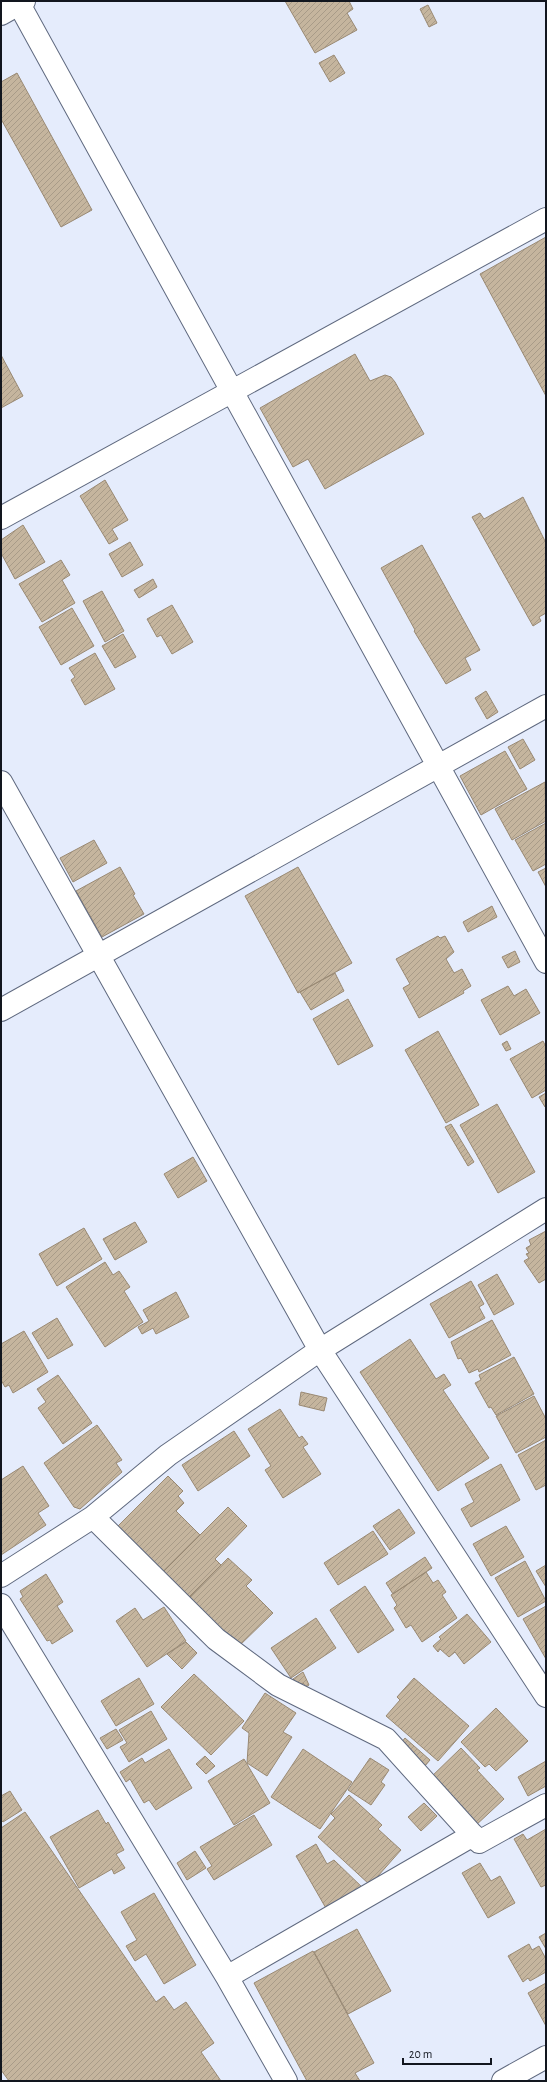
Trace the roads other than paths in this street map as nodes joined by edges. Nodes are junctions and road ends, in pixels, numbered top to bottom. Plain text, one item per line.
1 (15, 6) edge
2 (546, 219) edge
3 (231, 390) junction
4 (1, 518) edge
5 (546, 706) edge
6 (438, 765) junction
7 (1, 782) edge
8 (99, 956) junction
9 (546, 962) edge
10 (1, 1010) edge
11 (546, 1209) edge
12 (320, 1350) junction
13 (93, 1517) junction
14 (1, 1576) edge
15 (1, 1605) edge
16 (546, 1696) edge
17 (546, 1805) edge
18 (473, 1835) junction
19 (227, 1977) junction
20 (546, 2057) edge
21 (286, 2081) edge
22 (503, 2081) edge

1 - 3 street
2 - 3 street
3 - 4 street
3 - 6 street
5 - 6 street
6 - 8 street
6 - 9 street
7 - 8 street
8 - 10 street
8 - 12 street
11 - 12 street
12 - 13 street
12 - 16 street
13 - 14 street
13 - 18 street
15 - 19 street
17 - 18 street
18 - 19 street
19 - 21 street
20 - 22 street

